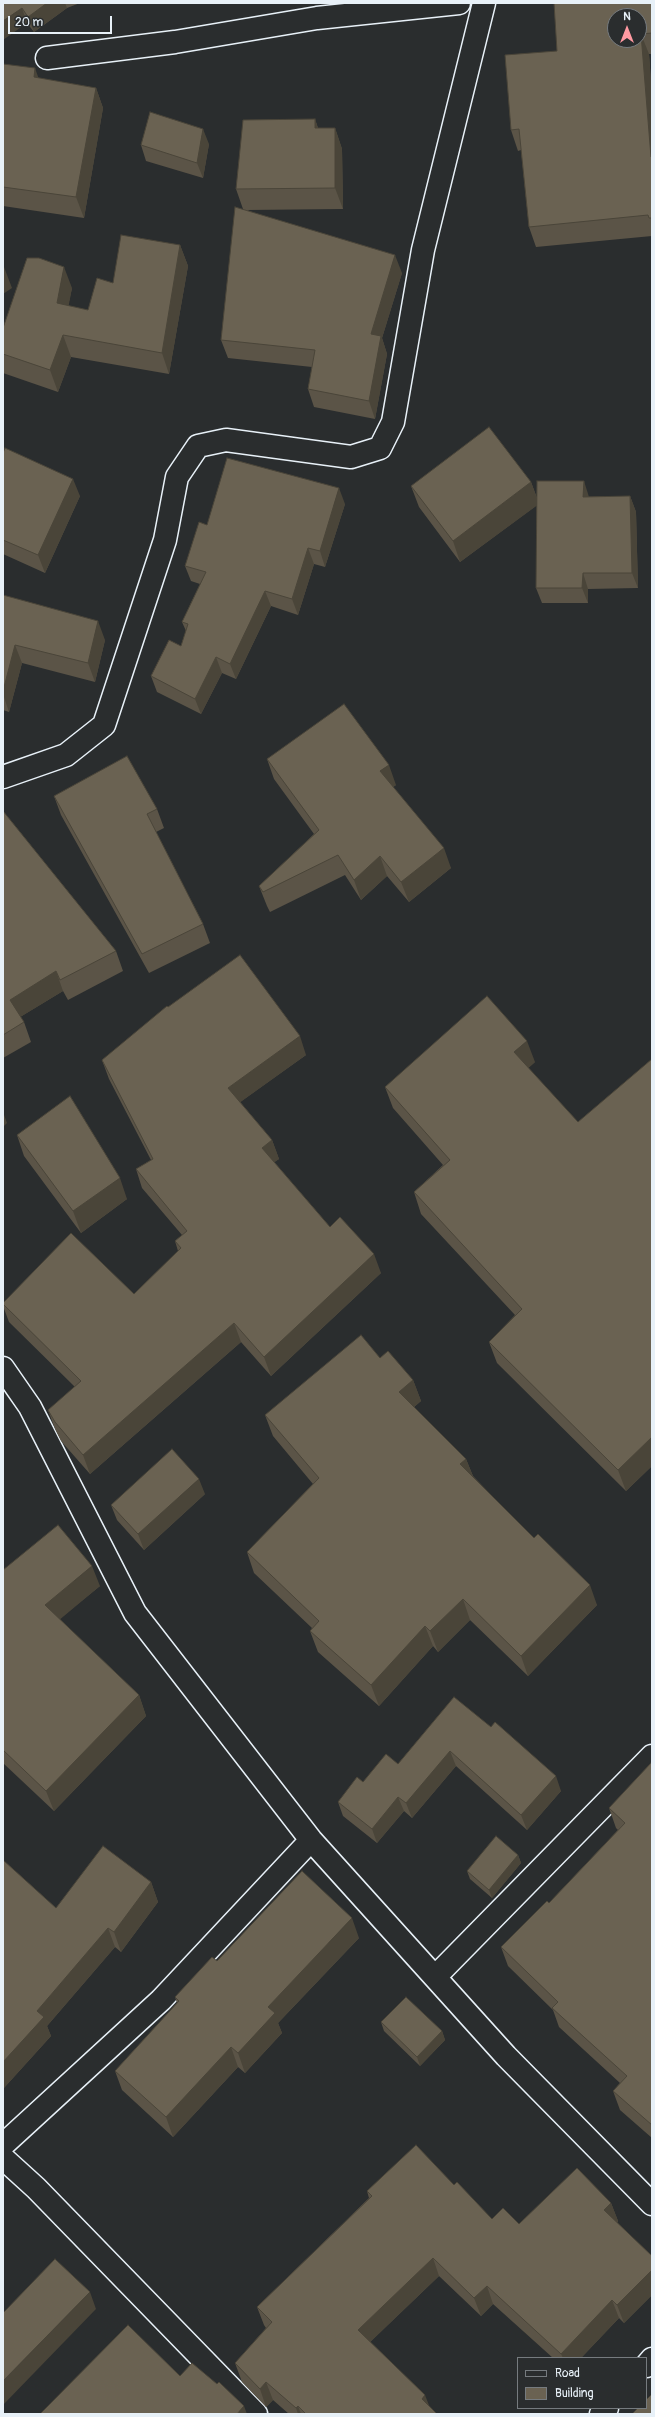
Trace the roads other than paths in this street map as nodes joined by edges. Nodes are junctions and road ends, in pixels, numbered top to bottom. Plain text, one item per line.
1 (459, 3) edge
2 (484, 3) edge
3 (47, 58) dead end
4 (3, 777) edge
5 (3, 1368) edge
6 (652, 1756) edge
7 (311, 1840) junction
8 (436, 1976) junction
9 (3, 2145) edge
10 (3, 2158) edge
11 (652, 2204) edge
12 (256, 2414) edge

1 - 3 street
2 - 4 street
5 - 7 street
6 - 8 street
7 - 8 street
7 - 9 street
8 - 11 street
10 - 12 street

